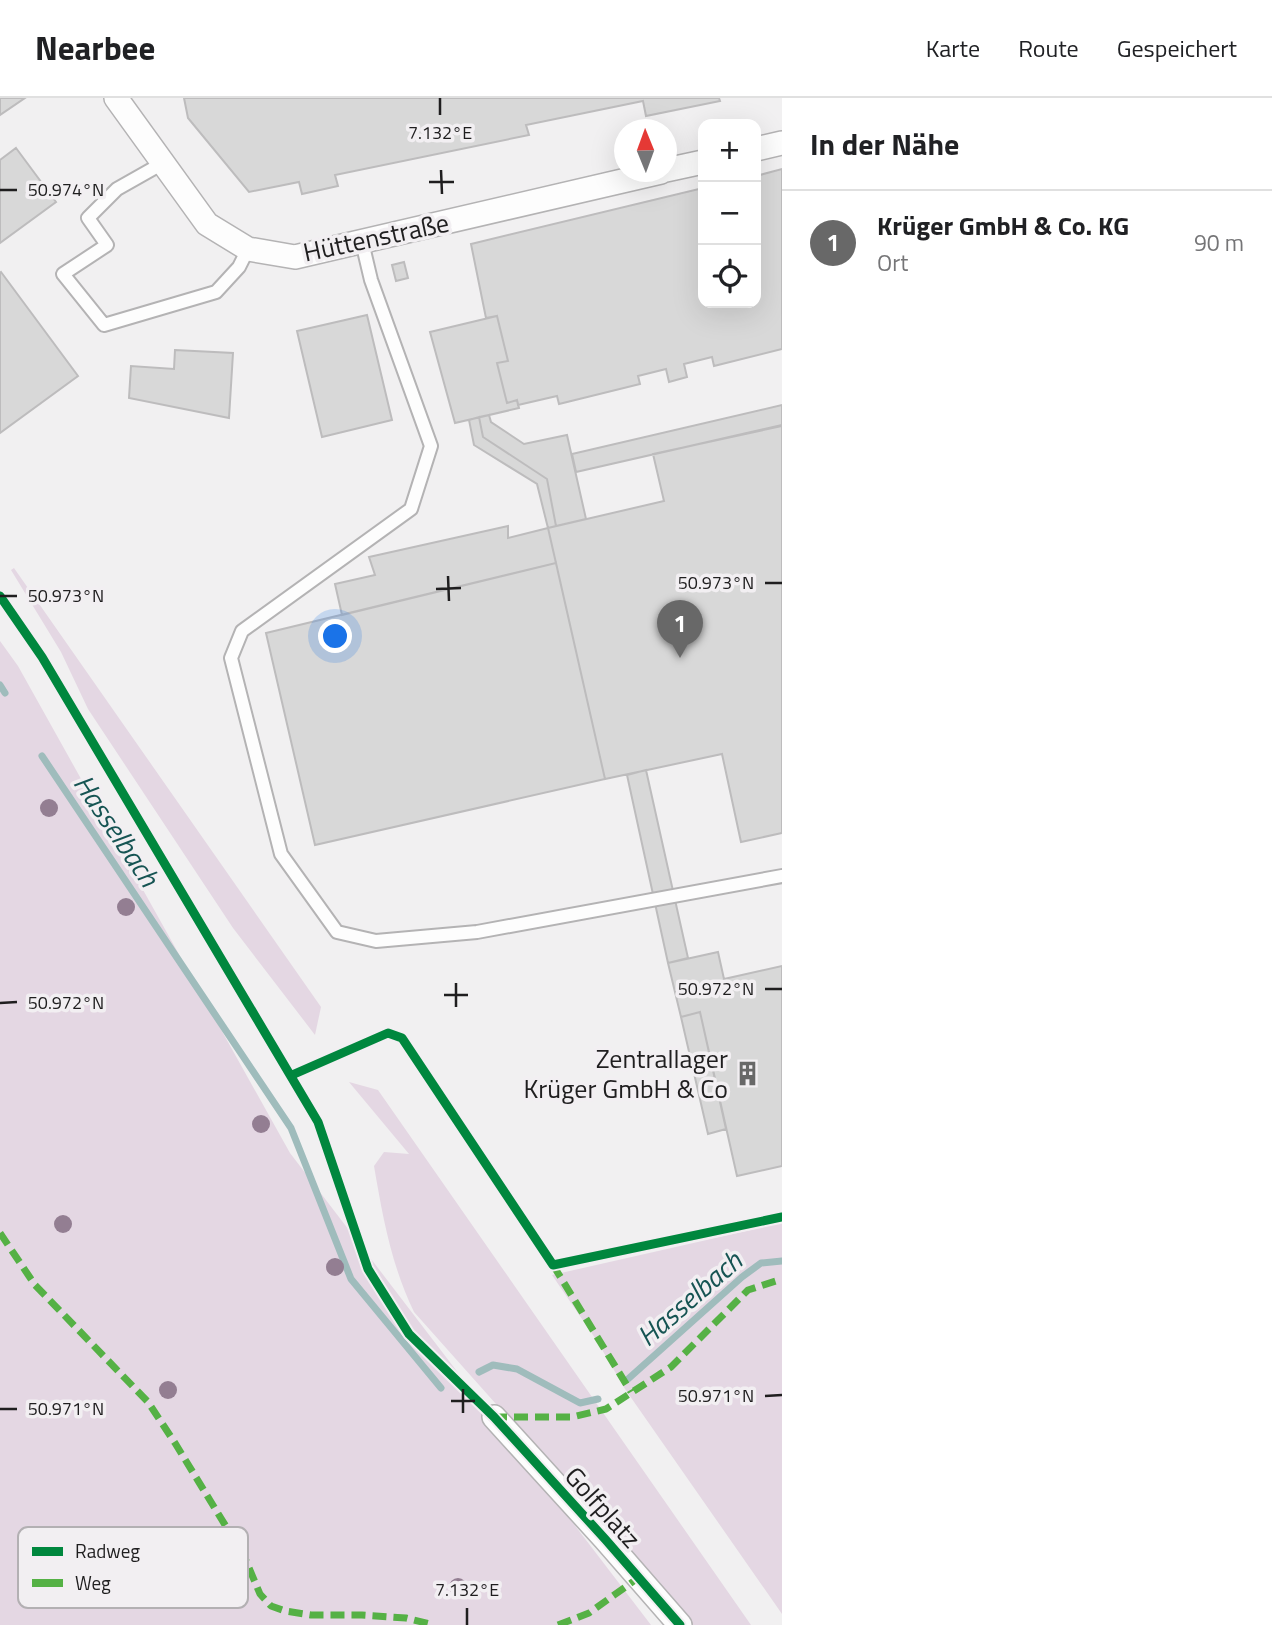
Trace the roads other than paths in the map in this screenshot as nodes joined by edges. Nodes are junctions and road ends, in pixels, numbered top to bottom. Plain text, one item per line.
1 (116, 98) edge
2 (782, 143) edge
3 (761, 148) edge
4 (163, 163) junction
5 (698, 163) edge
6 (677, 168) edge
7 (618, 182) edge
8 (362, 242) junction
9 (248, 248) junction
10 (782, 876) edge
11 (494, 1417) dead end
12 (680, 1625) edge

1 - 4 street, Hüttenstraße
2 - 3 street
4 - 9 street, Hüttenstraße
4 - 9 lane
5 - 6 street
7 - 8 street, Hüttenstraße
8 - 9 street, Hüttenstraße
8 - 10 lane
11 - 12 street, Golfplatz

